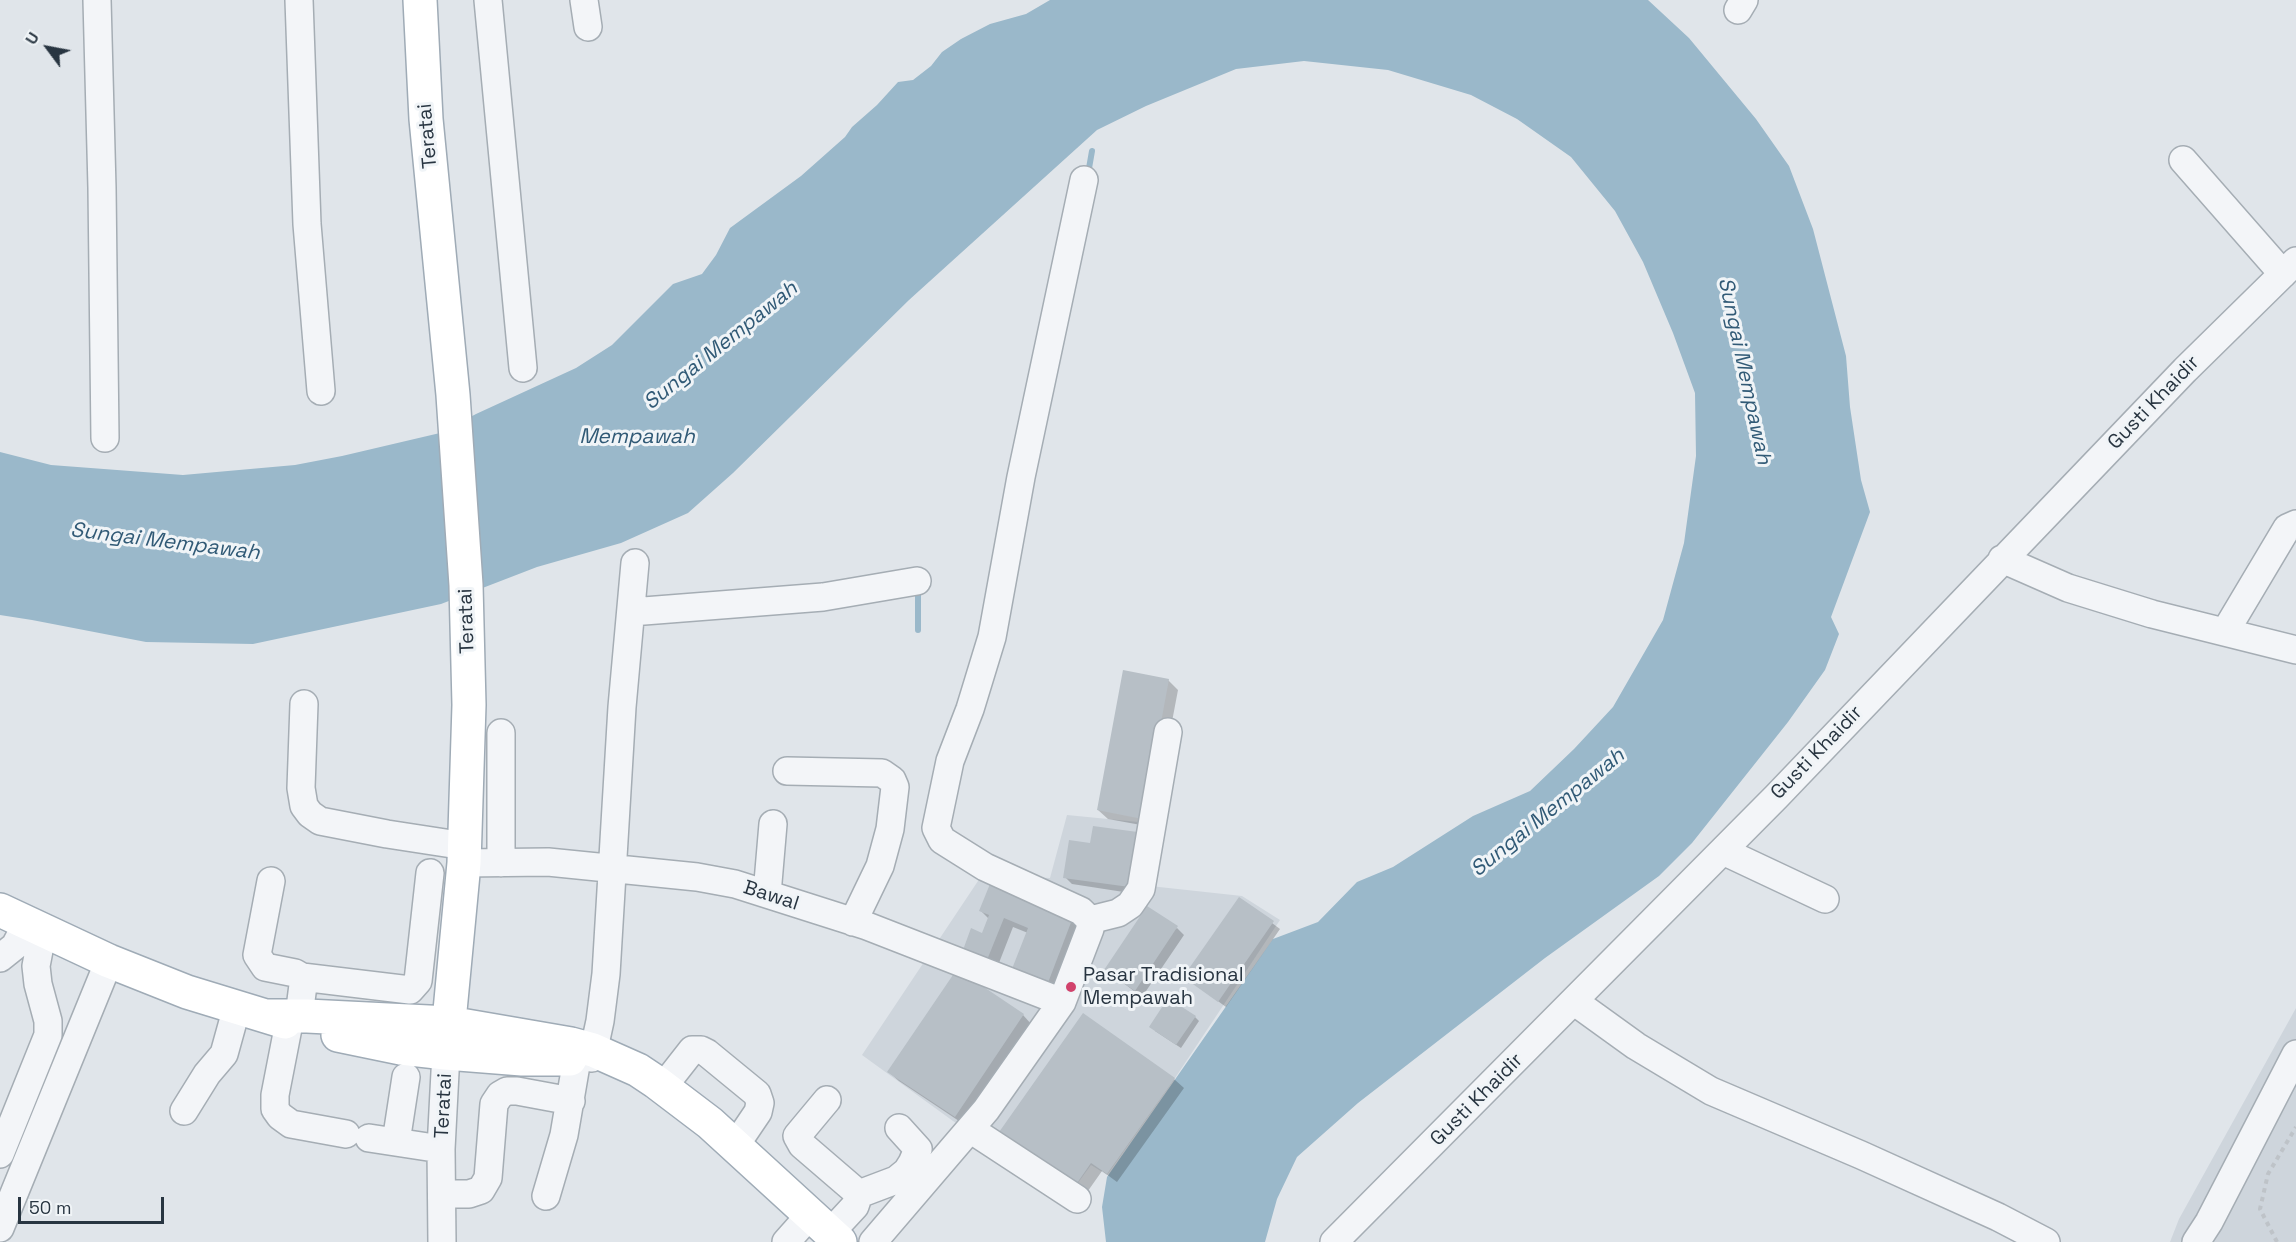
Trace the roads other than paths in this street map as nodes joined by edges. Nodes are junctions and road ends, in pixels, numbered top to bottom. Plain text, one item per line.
1 (97, 0) edge
2 (298, 0) edge
3 (420, 0) edge
4 (488, 0) edge
5 (584, 0) edge
6 (588, 27) dead end
7 (2183, 160) dead end
8 (1084, 180) dead end
9 (2289, 267) edge
10 (523, 368) dead end
11 (321, 391) dead end
12 (105, 438) dead end
13 (2296, 524) edge
14 (2002, 559) junction
15 (635, 563) dead end
16 (917, 581) dead end
17 (631, 612) junction
18 (2225, 632) junction
19 (2296, 650) edge
20 (303, 704) dead end
21 (1168, 732) dead end
22 (501, 733) dead end
23 (787, 771) dead end
24 (774, 824) dead end
25 (1723, 850) junction
26 (464, 855) junction
27 (501, 863) junction
28 (614, 869) junction
29 (430, 873) dead end
30 (271, 881) dead end
31 (767, 894) junction
32 (1825, 899) dead end
33 (1090, 920) junction
34 (23, 921) edge
35 (853, 922) junction
36 (0, 958) edge
37 (110, 961) junction
38 (302, 977) junction
39 (1062, 1002) junction
40 (1575, 1002) junction
41 (272, 1016) junction
42 (447, 1038) junction
43 (2296, 1054) edge
44 (594, 1057) junction
45 (406, 1077) dead end
46 (663, 1087) junction
47 (827, 1100) dead end
48 (571, 1101) junction
49 (184, 1111) dead end
50 (899, 1128) dead end
51 (970, 1129) junction
52 (396, 1142) junction
53 (735, 1146) junction
54 (441, 1149) junction
55 (0, 1154) edge
56 (442, 1194) junction
57 (859, 1194) junction
58 (546, 1196) dead end
59 (1077, 1199) dead end
60 (0, 1228) edge
61 (827, 1230) edge
62 (442, 1242) edge
63 (786, 1242) edge
64 (873, 1242) edge
65 (1334, 1242) edge
66 (2046, 1242) edge
67 (2196, 1242) edge

1 - 12 street
2 - 11 street
3 - 26 main road, Teratai
4 - 10 street
5 - 6 street
7 - 9 street
8 - 33 street
9 - 14 street, Gusti Khaidir
13 - 18 street
14 - 18 street
14 - 25 street, Gusti Khaidir
15 - 17 street
16 - 17 street
17 - 28 street
18 - 19 street
20 - 26 street, Bawal
21 - 33 street
22 - 27 street
23 - 35 street
24 - 31 street
25 - 32 street
25 - 40 street, Gusti Khaidir
26 - 27 street, Bawal
26 - 42 main road, Teratai
27 - 28 street, Bawal
28 - 31 street, Bawal
28 - 44 street
29 - 38 street
30 - 38 street
31 - 35 street, Bawal
33 - 39 street
34 - 36 street
34 - 37 main road
34 - 55 street
35 - 39 street, Bawal
37 - 41 main road
37 - 60 street
38 - 41 street
39 - 51 street
40 - 65 street, Gusti Khaidir
40 - 66 street
41 - 42 main road
41 - 49 street
41 - 52 street
42 - 44 main road
42 - 54 street, Teratai
43 - 67 street
44 - 46 main road
44 - 48 street
45 - 52 street
46 - 53 main road
46 - 53 street
47 - 57 street
48 - 56 street
48 - 58 street
50 - 57 street
51 - 59 street
51 - 64 street
52 - 54 street
53 - 61 main road
54 - 56 street, Teratai
56 - 62 street, Teratai
57 - 61 street
61 - 63 street

